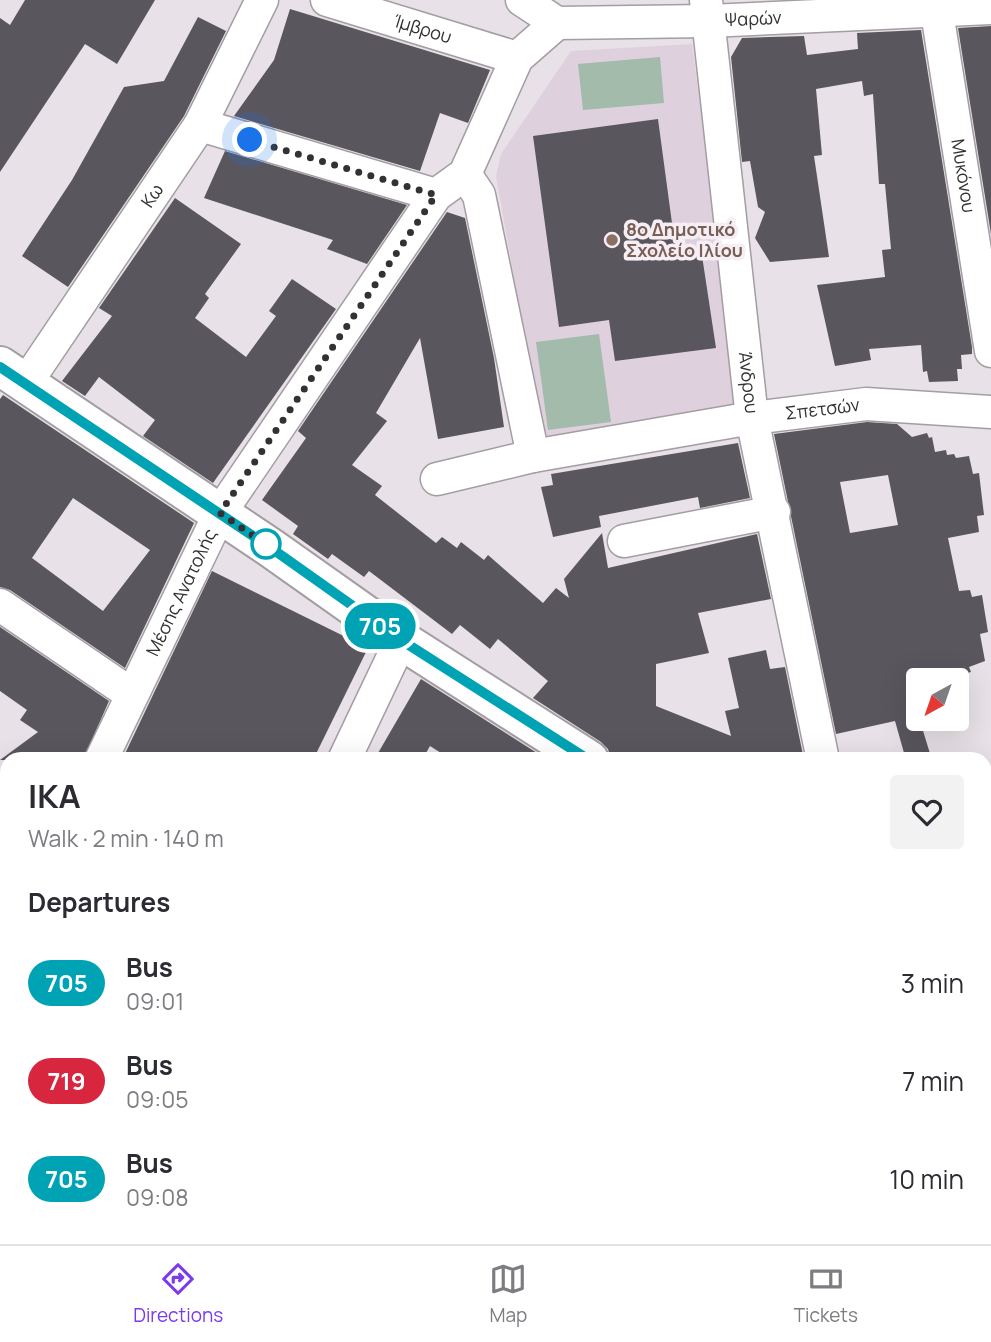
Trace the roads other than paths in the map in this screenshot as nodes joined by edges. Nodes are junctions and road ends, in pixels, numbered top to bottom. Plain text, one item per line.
1 (262, 0) edge
2 (327, 0) edge
3 (522, 0) edge
4 (936, 6) edge
5 (991, 8) edge
6 (708, 11) edge
7 (557, 23) junction
8 (517, 58) junction
9 (200, 125) junction
10 (465, 174) junction
11 (436, 195) junction
12 (991, 351) edge
13 (8, 376) edge
14 (991, 412) edge
15 (752, 418) junction
16 (533, 456) junction
17 (438, 479) dead end
18 (774, 512) junction
19 (220, 513) junction
20 (624, 541) dead end
21 (0, 605) edge
22 (401, 640) junction
23 (131, 694) junction
24 (106, 752) edge
25 (348, 752) edge
26 (576, 752) edge
27 (821, 752) edge

1 - 9 street, Κω
2 - 8 street, Ίμβρου
3 - 7 street
4 - 5 street, Ψαρών
4 - 6 street, Ψαρών
4 - 12 street, Μυκόνου
6 - 7 street, Ψαρών
6 - 15 street, Άνδρου
7 - 8 street, Μέσης Ανατολής
8 - 10 street, Μέσης Ανατολής
9 - 11 street
9 - 13 street, Κω
10 - 11 street, Μέσης Ανατολής
10 - 16 street
11 - 19 street, Μέσης Ανατολής
13 - 19 street
14 - 15 street, Σπετσών
15 - 16 street, Σπετσών
15 - 18 street, Άνδρου
16 - 17 street, Σπετσών
18 - 20 street
18 - 27 street, Άνδρου
19 - 22 street
19 - 23 street, Μέσης Ανατολής
21 - 23 street
22 - 25 street
22 - 26 street
23 - 24 street, Μέσης Ανατολής

